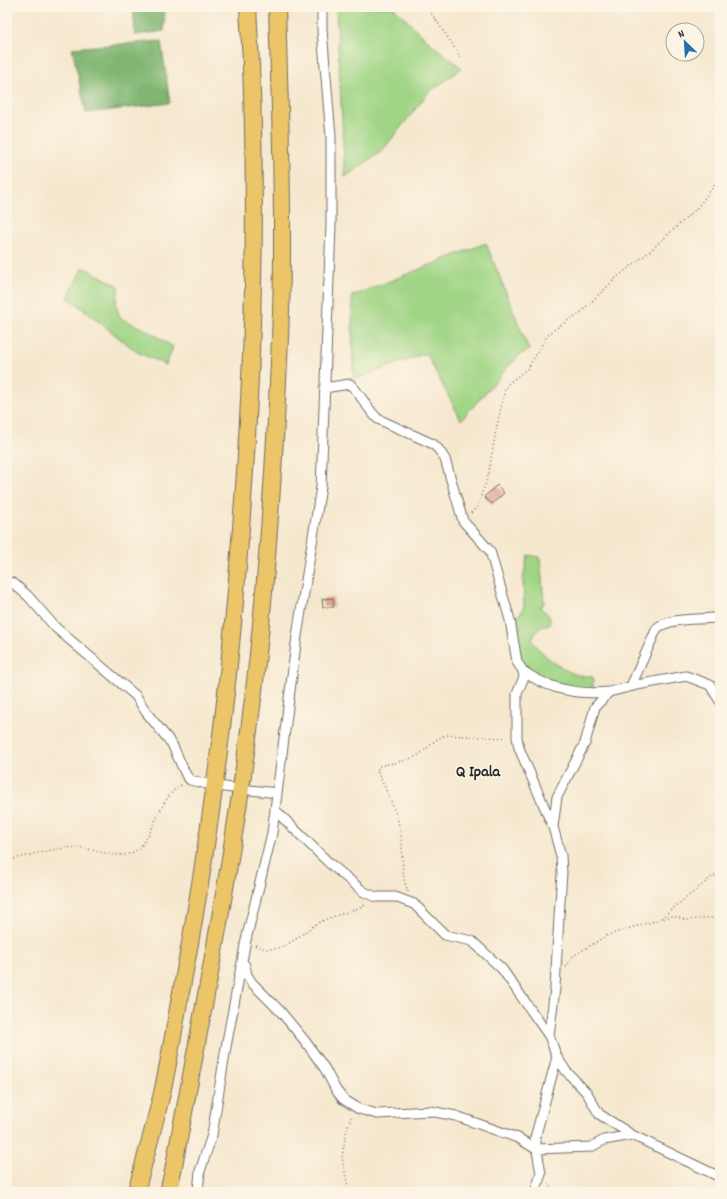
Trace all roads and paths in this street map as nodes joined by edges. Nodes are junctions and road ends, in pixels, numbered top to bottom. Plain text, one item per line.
1 (248, 7) edge
2 (277, 7) edge
3 (322, 7) edge
4 (427, 7) edge
5 (460, 59) dead end
6 (720, 178) edge
7 (324, 388) junction
8 (463, 521) junction
9 (7, 581) edge
10 (720, 618) edge
11 (523, 671) junction
12 (631, 686) junction
13 (609, 692) junction
14 (720, 701) edge
15 (517, 737) junction
16 (190, 780) junction
17 (216, 786) junction
18 (242, 788) junction
19 (277, 793) junction
20 (275, 810) junction
21 (553, 827) junction
22 (7, 862) edge
23 (720, 874) edge
24 (376, 897) junction
25 (414, 904) junction
26 (720, 917) edge
27 (661, 918) junction
28 (246, 940) junction
29 (244, 957) junction
30 (566, 968) dead end
31 (549, 1036) junction
32 (557, 1057) junction
33 (355, 1106) junction
34 (632, 1135) junction
35 (536, 1149) junction
36 (720, 1177) edge
37 (136, 1192) edge
38 (168, 1192) edge
39 (198, 1192) edge
40 (349, 1192) edge
41 (534, 1192) edge

1 - 17 highway
2 - 18 highway
3 - 7 street
4 - 5 path
6 - 8 path
7 - 8 street
7 - 19 street
8 - 11 street
9 - 16 street
10 - 12 street
11 - 13 street
11 - 15 street
12 - 13 street
12 - 14 street
13 - 21 street
15 - 21 street
15 - 25 path
16 - 17 street
16 - 22 path
17 - 18 street
17 - 37 highway
18 - 19 street
18 - 38 highway
19 - 20 street
20 - 24 street
20 - 28 street
21 - 31 street
23 - 27 path
24 - 25 street
24 - 28 path
25 - 31 street
26 - 27 path
27 - 30 path
28 - 29 street
29 - 33 street
29 - 39 street
31 - 32 street
32 - 34 street
32 - 35 street
33 - 35 street
33 - 40 path
34 - 35 street
34 - 36 street
35 - 41 street

